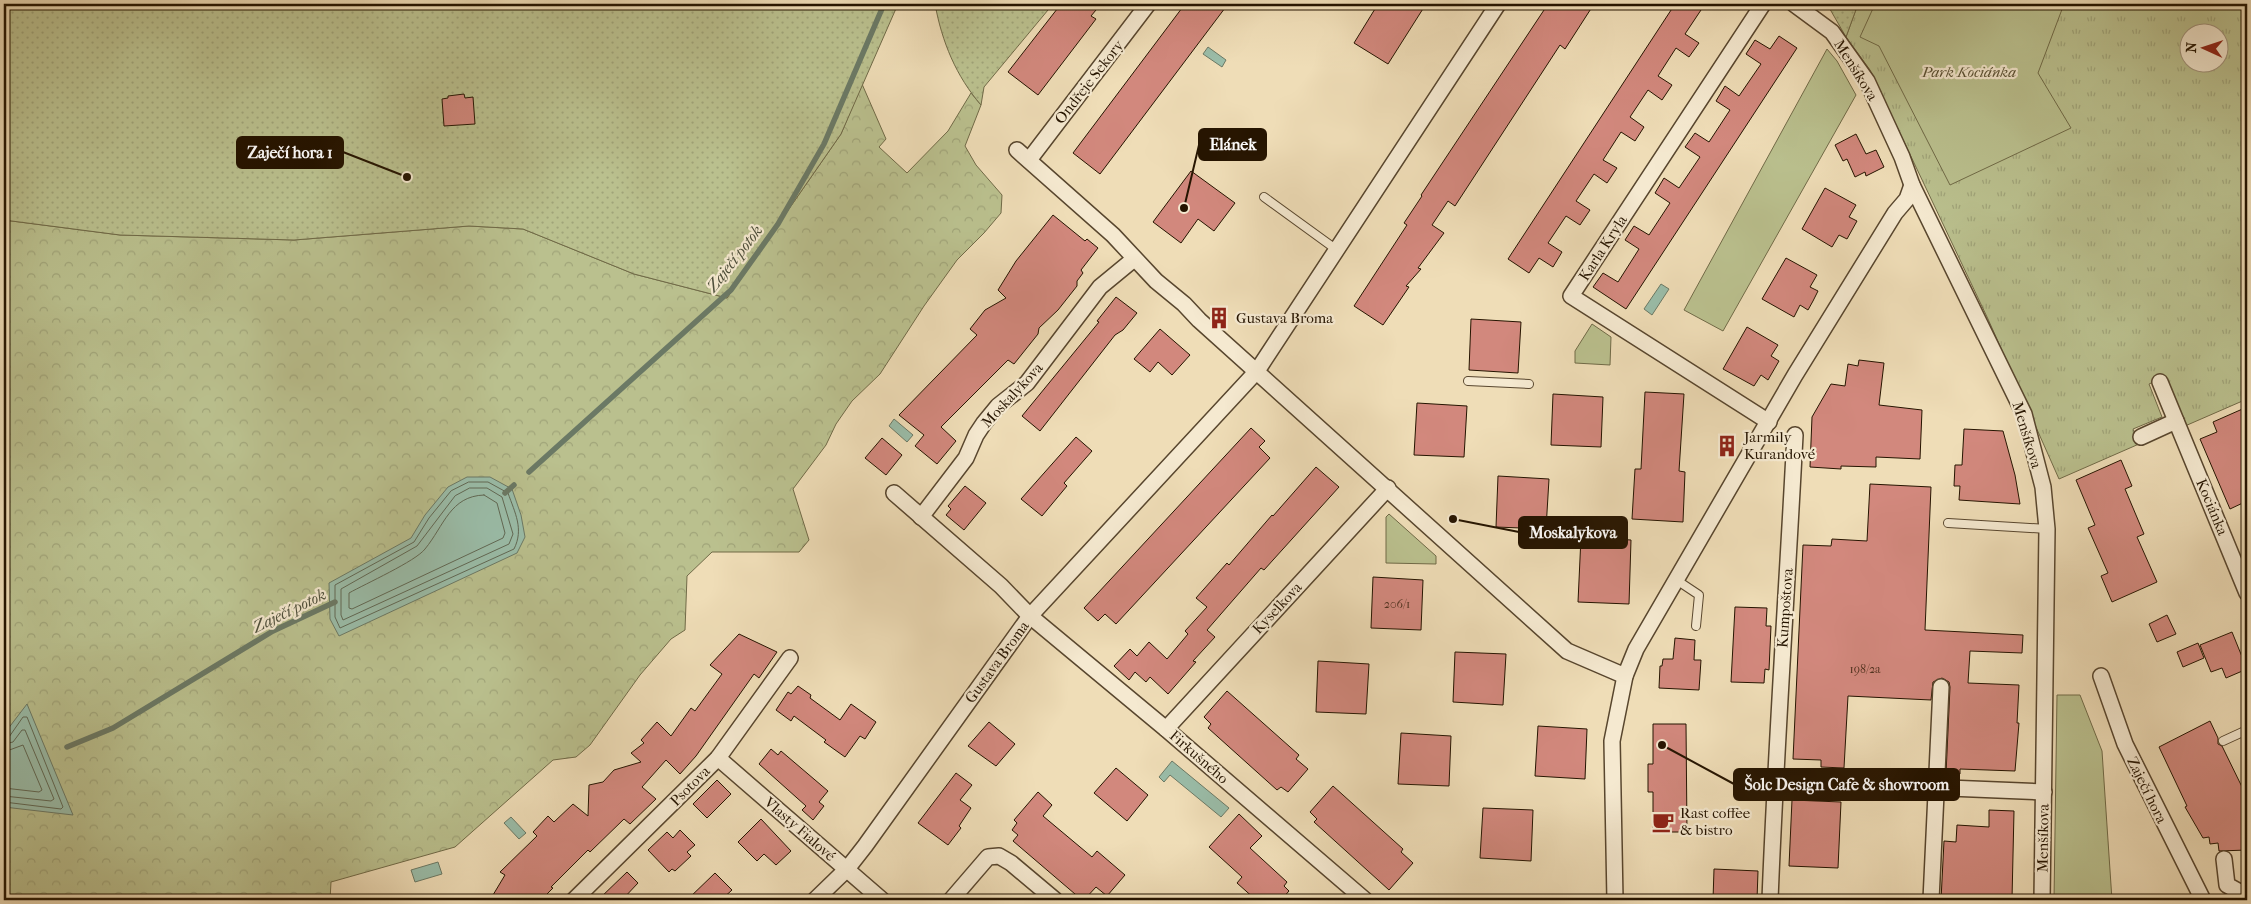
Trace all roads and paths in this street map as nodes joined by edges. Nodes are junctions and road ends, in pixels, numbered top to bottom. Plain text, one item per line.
1 (1148, 4) edge
2 (1498, 4) edge
3 (1763, 4) edge
4 (1794, 4) edge
5 (1017, 150) dead end
6 (1029, 160) junction
7 (1912, 185) junction
8 (1264, 197) dead end
9 (1336, 250) junction
10 (1134, 259) junction
11 (1257, 371) junction
12 (1468, 381) dead end
13 (2160, 382) dead end
14 (1529, 384) dead end
15 (2176, 421) junction
16 (1769, 422) junction
17 (1795, 435) dead end
18 (2141, 436) dead end
19 (1388, 488) junction
20 (894, 493) dead end
21 (921, 517) junction
22 (1948, 523) dead end
23 (2047, 529) junction
24 (1675, 579) junction
25 (2247, 593) edge
26 (1030, 616) junction
27 (1696, 626) dead end
28 (790, 658) dead end
29 (1625, 676) junction
30 (2101, 676) dead end
31 (1940, 687) dead end
32 (1166, 729) junction
33 (2247, 730) edge
34 (2222, 741) dead end
35 (718, 758) junction
36 (1777, 781) junction
37 (1937, 788) junction
38 (2044, 792) junction
39 (2224, 859) dead end
40 (847, 869) junction
41 (2247, 896) edge
42 (574, 900) edge
43 (815, 900) edge
44 (882, 900) edge
45 (951, 900) edge
46 (1055, 900) edge
47 (1365, 900) edge
48 (1615, 900) edge
49 (1770, 900) edge
50 (1931, 900) edge
51 (2042, 900) edge
52 (2203, 900) edge

1 - 6 street, Ondřeje Sekory
2 - 9 street, Gustava Broma
3 - 16 street, Karla Kryla
4 - 7 street, Menšíkova
5 - 6 street
6 - 10 street
7 - 16 street
7 - 23 street, Menšíkova
8 - 9 lane
9 - 11 street, Gustava Broma
10 - 11 street
10 - 21 street, Moskalykova
11 - 19 street
11 - 26 street, Gustava Broma
12 - 14 lane
13 - 15 street, Kociánka
15 - 18 street
15 - 25 street, Kociánka
16 - 24 street
17 - 36 street, Kumpoštova
19 - 29 street
19 - 32 street, Kyselkova
20 - 21 street
21 - 26 street
22 - 23 lane
23 - 38 street, Menšíkova
24 - 27 lane
24 - 29 street
26 - 32 street, Firkušného
26 - 40 street, Gustava Broma
28 - 35 street, Psotova
29 - 48 street
30 - 52 street, Zaječí hora
31 - 37 street
32 - 47 street, Firkušného
33 - 34 lane
35 - 40 street, Vlasty Fialové
35 - 42 street, Psotova
36 - 37 street
36 - 49 street, Kumpoštova
37 - 38 street
37 - 50 street
38 - 51 street, Menšíkova
39 - 41 street
40 - 43 street, Gustava Broma
40 - 44 street, Vlasty Fialové
45 - 46 street

